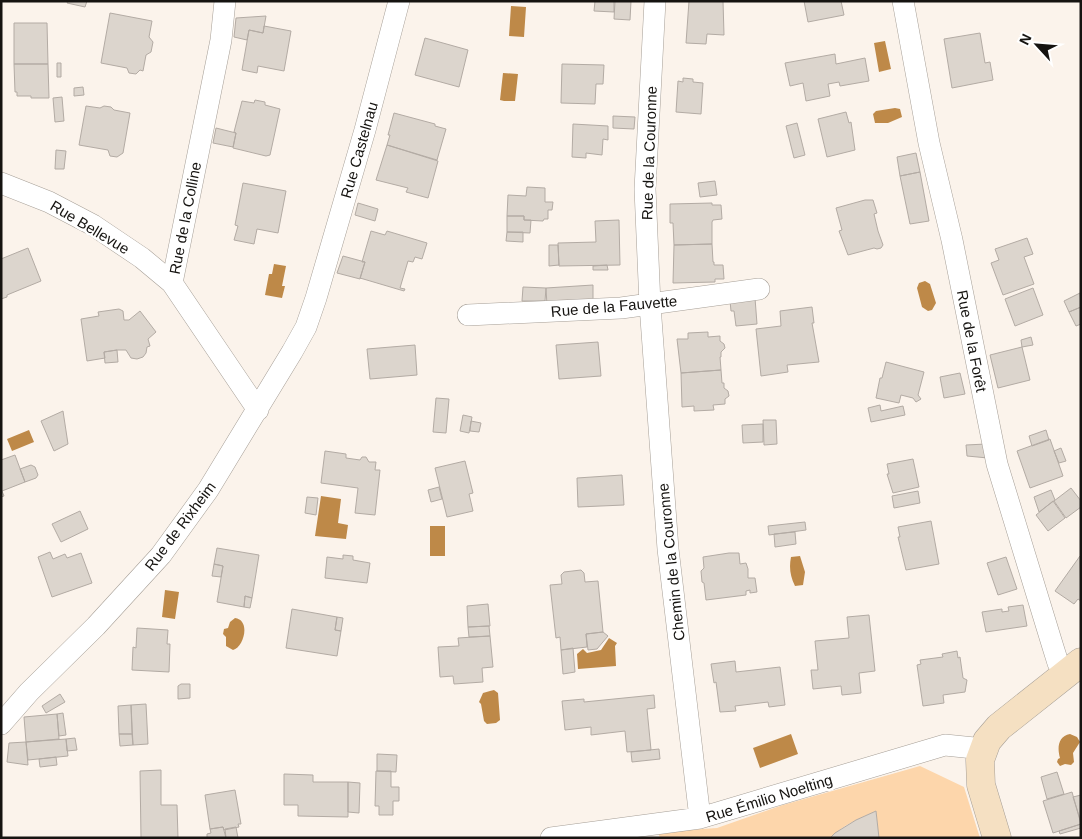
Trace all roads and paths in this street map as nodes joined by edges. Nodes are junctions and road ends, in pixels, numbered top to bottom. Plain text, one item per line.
1 (225, 1) edge
2 (399, 1) edge
3 (656, 1) edge
4 (903, 1) edge
5 (1, 183) edge
6 (172, 284) junction
7 (759, 290) dead end
8 (316, 298) joint
9 (650, 305) junction
10 (468, 315) dead end
11 (258, 410) junction
12 (1073, 668) edge
13 (1, 724) edge
14 (984, 748) junction
15 (700, 818) junction
16 (551, 838) edge
17 (997, 838) edge

1 - 6 street, Rue de la Colline
2 - 8 street, Rue Castelnau
3 - 9 street, Rue de la Couronne
4 - 12 street, Rue de la Forêt
5 - 6 street, Rue Bellevue
6 - 11 street, Rue de la Colline
7 - 9 street, Rue de la Fauvette
8 - 11 street, Rue de Rixheim
9 - 10 street, Rue de la Fauvette
9 - 15 street, Chemin de la Couronne
11 - 13 street, Rue de Rixheim
12 - 14 main road
14 - 15 street, Rue Émilio Noelting
14 - 17 main road
15 - 16 street, Rue Émilio Noelting

